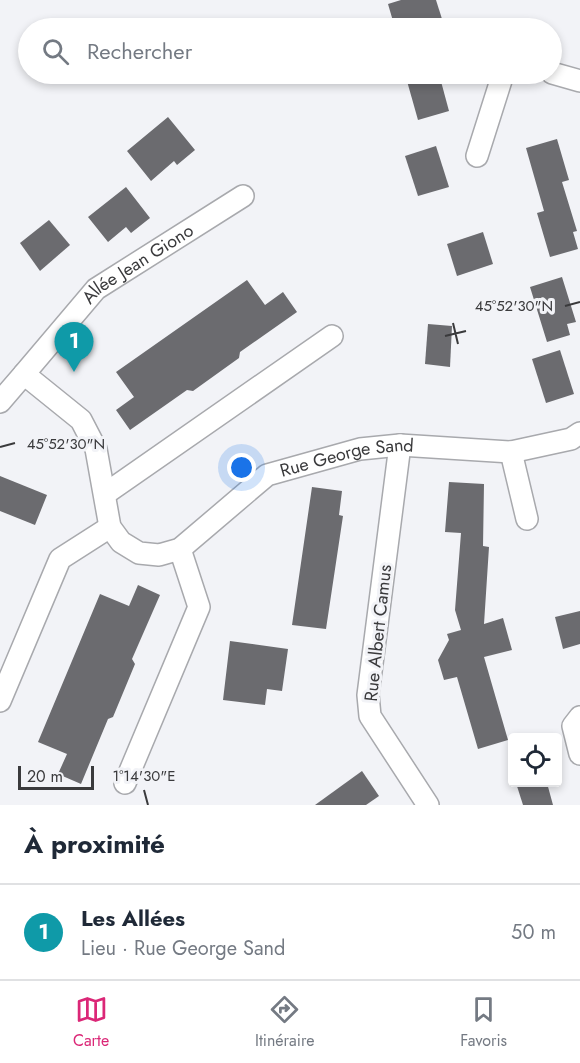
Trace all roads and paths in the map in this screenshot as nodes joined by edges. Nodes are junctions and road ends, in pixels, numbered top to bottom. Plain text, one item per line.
1 (562, 76) edge
2 (580, 81) edge
3 (499, 84) edge
4 (477, 156) dead end
5 (243, 196) dead end
6 (332, 336) dead end
7 (24, 374) junction
8 (0, 402) edge
9 (580, 432) edge
10 (400, 445) junction
11 (511, 452) junction
12 (105, 494) junction
13 (527, 519) dead end
14 (110, 527) junction
15 (180, 549) junction
16 (0, 701) edge
17 (580, 717) edge
18 (580, 754) edge
19 (125, 783) dead end
20 (428, 805) edge

1 - 2 street
3 - 4 street
5 - 7 street, Allée Jean Giono
6 - 12 street
7 - 8 street
7 - 12 street
9 - 11 street, Rue George Sand
10 - 11 street, Rue George Sand
10 - 15 street, Rue George Sand
10 - 20 street, Rue Albert Camus
11 - 13 street
12 - 14 street
14 - 15 street
14 - 16 street
15 - 19 street
17 - 18 street

